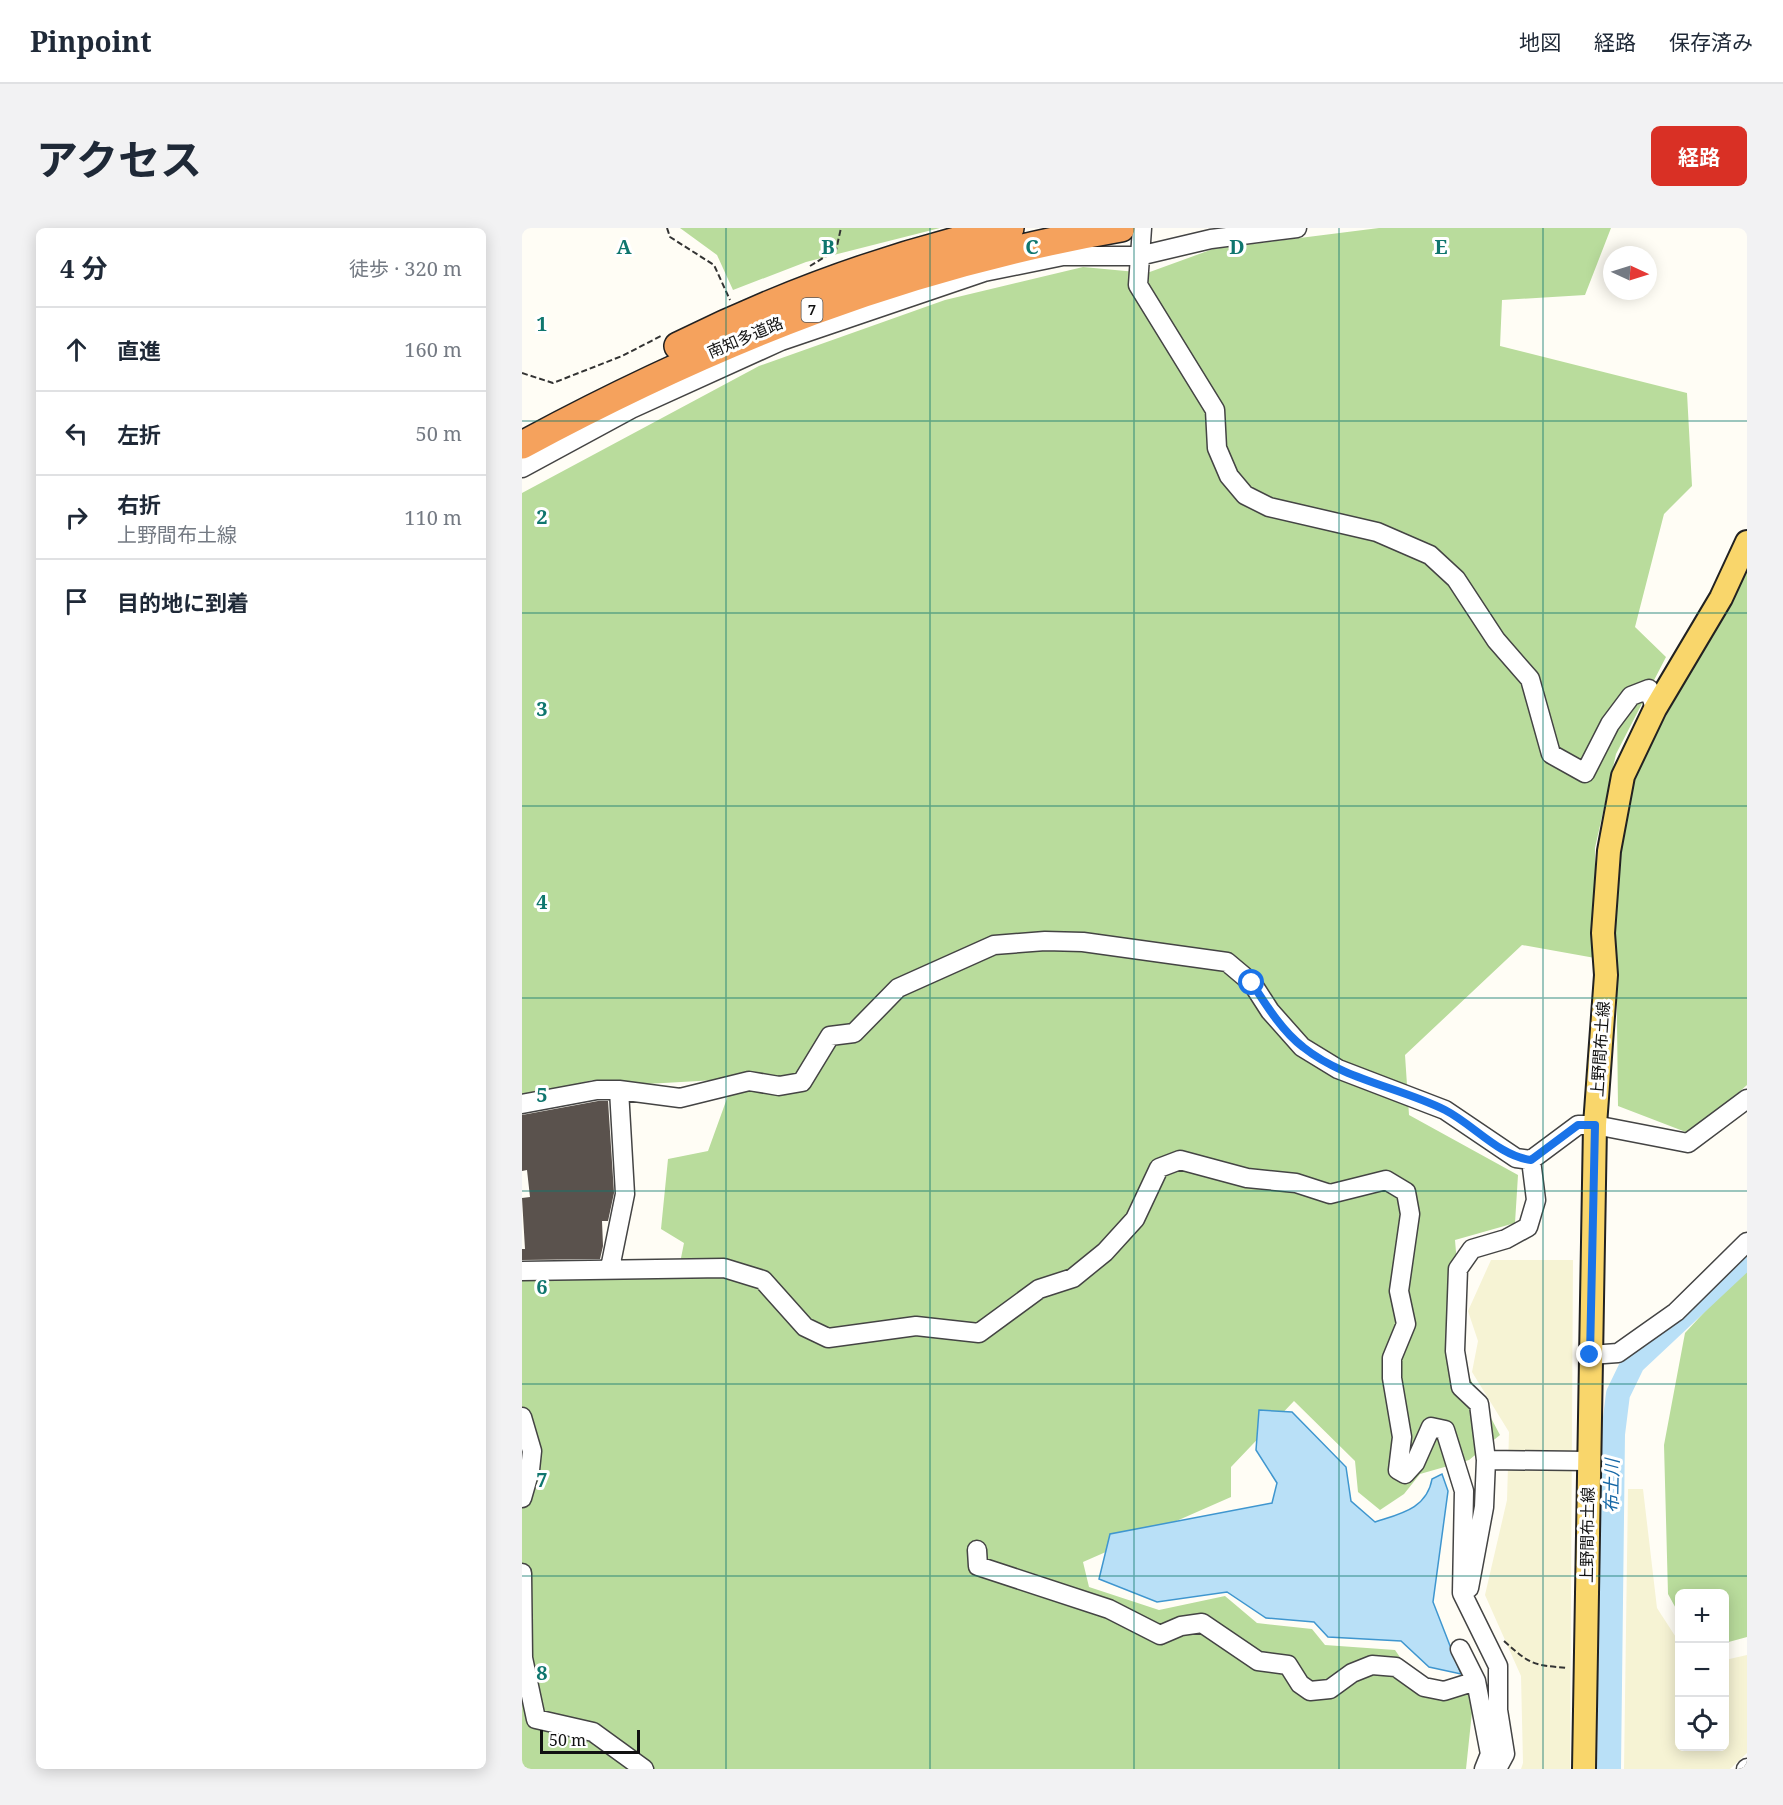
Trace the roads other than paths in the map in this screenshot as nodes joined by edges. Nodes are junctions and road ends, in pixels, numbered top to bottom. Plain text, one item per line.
1 (1010, 228) edge
2 (1121, 228) edge
3 (1142, 228) edge
4 (1297, 228) edge
5 (1139, 256) junction
6 (522, 426) edge
7 (522, 445) edge
8 (522, 468) edge
9 (1747, 542) edge
10 (1655, 708) junction
11 (619, 1090) junction
12 (1747, 1099) edge
13 (522, 1104) edge
14 (1595, 1125) junction
15 (1531, 1160) junction
16 (1747, 1242) edge
17 (610, 1268) junction
18 (522, 1271) edge
19 (1590, 1355) junction
20 (522, 1417) edge
21 (1486, 1460) junction
22 (1587, 1461) junction
23 (522, 1498) edge
24 (976, 1550) dead end
25 (522, 1573) edge
26 (1473, 1613) junction
27 (1460, 1649) dead end
28 (1476, 1681) junction
29 (644, 1769) edge
30 (1484, 1769) edge
31 (1497, 1769) edge
32 (1584, 1769) edge

1 - 6 highway, 南知多道路 / 7
2 - 7 highway, 南知多道路 / 7
3 - 5 street
4 - 5 street
5 - 8 street
5 - 10 street
9 - 10 main road, 上野間布土線
10 - 14 main road, 上野間布土線
11 - 13 street
11 - 15 street
11 - 17 street
12 - 14 street
14 - 15 street
14 - 19 main road, 上野間布土線
15 - 21 street
16 - 19 street
17 - 18 street
17 - 26 street
19 - 22 main road, 上野間布土線
20 - 23 street
21 - 22 street
21 - 26 street
22 - 32 main road, 上野間布土線
24 - 28 street
25 - 29 street
26 - 31 street
27 - 28 street
28 - 30 street

